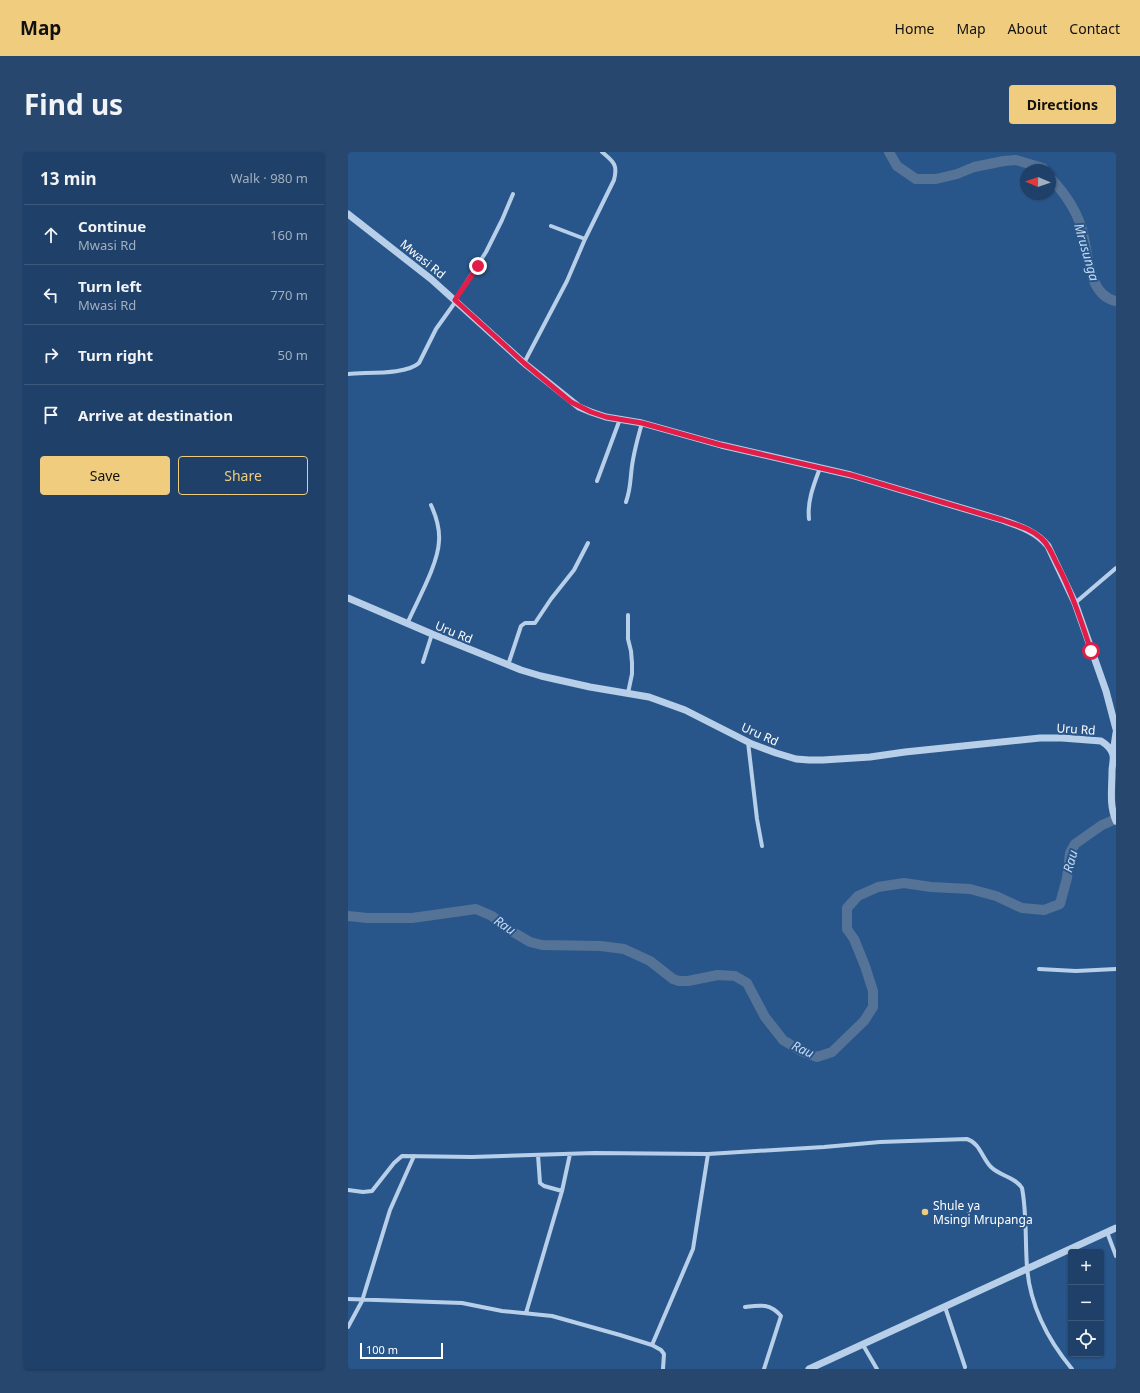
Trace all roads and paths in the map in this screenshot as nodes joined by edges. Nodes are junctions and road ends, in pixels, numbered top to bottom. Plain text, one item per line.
1 (602, 152) edge
2 (513, 194) dead end
3 (348, 214) edge
4 (551, 226) dead end
5 (585, 239) junction
6 (456, 300) junction
7 (524, 363) junction
8 (348, 374) edge
9 (620, 419) junction
10 (642, 423) junction
11 (820, 467) junction
12 (597, 481) dead end
13 (626, 502) dead end
14 (431, 505) dead end
15 (809, 519) dead end
16 (588, 543) dead end
17 (1116, 568) edge
18 (348, 598) edge
19 (1075, 603) junction
20 (628, 615) dead end
21 (407, 624) junction
22 (432, 634) junction
23 (423, 662) dead end
24 (508, 665) junction
25 (628, 693) junction
26 (1116, 729) edge
27 (1116, 733) edge
28 (748, 742) junction
29 (1113, 755) junction
30 (1115, 818) edge
31 (762, 846) dead end
32 (1039, 969) dead end
33 (1116, 969) edge
34 (570, 1154) junction
35 (708, 1154) junction
36 (538, 1155) junction
37 (414, 1156) junction
38 (348, 1190) edge
39 (562, 1191) junction
40 (1116, 1228) edge
41 (1108, 1232) junction
42 (1116, 1256) edge
43 (1027, 1268) junction
44 (348, 1299) edge
45 (362, 1300) junction
46 (745, 1307) dead end
47 (944, 1307) junction
48 (526, 1313) junction
49 (348, 1327) edge
50 (863, 1344) junction
51 (652, 1345) junction
52 (965, 1367) dead end
53 (663, 1369) edge
54 (764, 1369) edge
55 (809, 1369) edge
56 (877, 1369) edge
57 (1072, 1369) edge

1 - 5 street
2 - 6 street
3 - 6 street, Mwasi Rd
4 - 5 street
5 - 7 street
6 - 7 street, Mwasi Rd
6 - 8 street
7 - 9 street, Mwasi Rd
9 - 10 street, Mwasi Rd
9 - 12 street
10 - 11 street, Mwasi Rd
10 - 13 street
11 - 15 street
11 - 19 street, Mwasi Rd
14 - 21 street
16 - 24 street
17 - 19 street
18 - 21 street, Uru Rd
19 - 26 street, Mwasi Rd
20 - 25 street
21 - 22 street, Uru Rd
22 - 23 street
22 - 24 street, Uru Rd
24 - 25 street, Uru Rd
25 - 28 street, Uru Rd
27 - 29 street
28 - 29 street, Uru Rd
28 - 31 street
29 - 30 street
32 - 33 street
34 - 35 street
34 - 36 street
34 - 39 street
35 - 43 street
35 - 51 street
36 - 37 street
36 - 39 street
37 - 38 street
37 - 45 street
39 - 48 street
40 - 41 street
41 - 42 street
41 - 43 street
43 - 47 street
43 - 57 street
44 - 45 street
45 - 48 street
45 - 49 street
46 - 54 street
47 - 50 street
47 - 52 street
48 - 51 street
50 - 55 street
50 - 56 street
51 - 53 street

